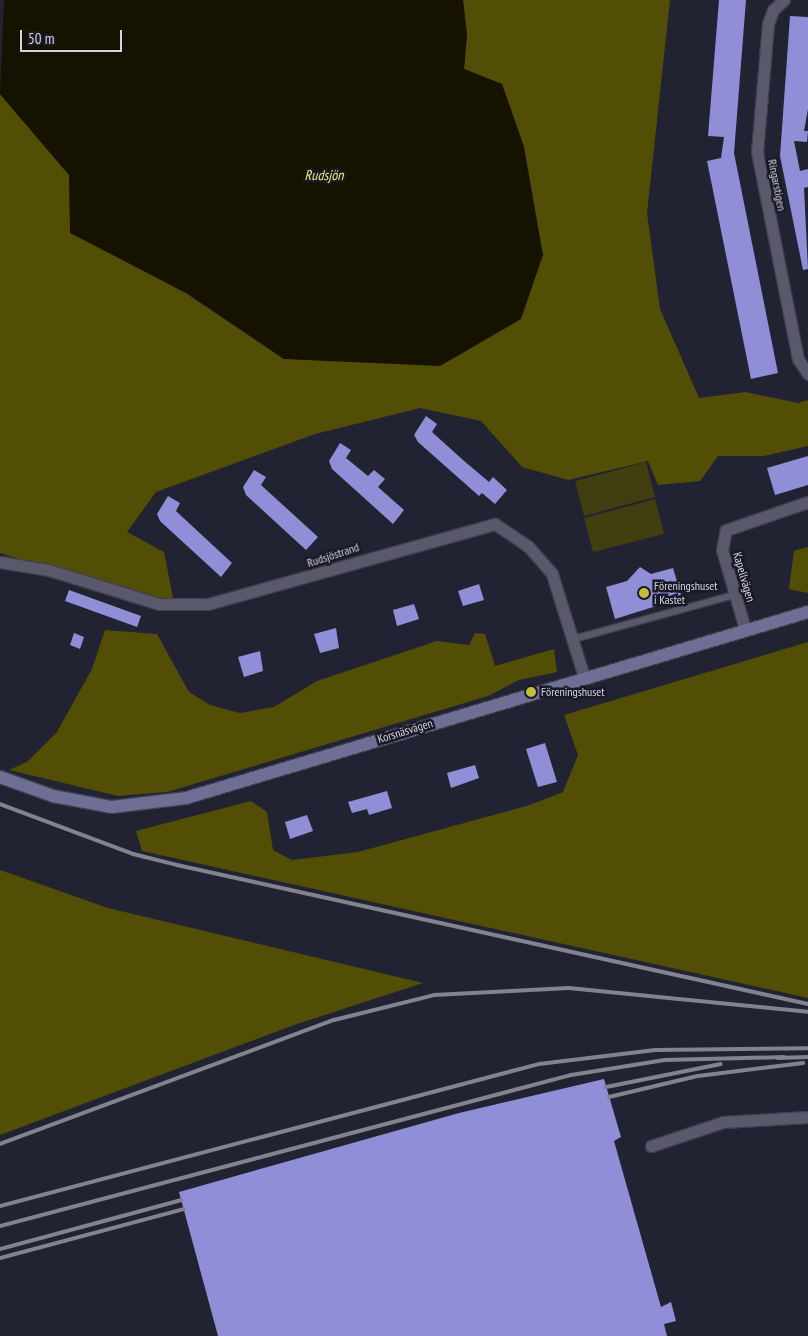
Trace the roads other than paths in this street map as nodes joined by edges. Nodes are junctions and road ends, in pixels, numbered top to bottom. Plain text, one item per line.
1 (784, 0) edge
2 (808, 374) edge
3 (808, 502) edge
4 (0, 562) edge
5 (734, 594) junction
6 (808, 612) edge
7 (745, 629) junction
8 (574, 640) junction
9 (584, 677) junction
10 (0, 777) edge
11 (808, 1117) edge
12 (651, 1146) dead end

1 - 2 street, Ringarstigen
3 - 5 street, Kapellvägen
4 - 8 street, Rudsjöstrand
5 - 7 street, Kapellvägen
5 - 8 lane
6 - 7 street, Korsnäsvägen
7 - 9 street, Korsnäsvägen
8 - 9 street, Rudsjöstrand
9 - 10 street, Korsnäsvägen
11 - 12 street

